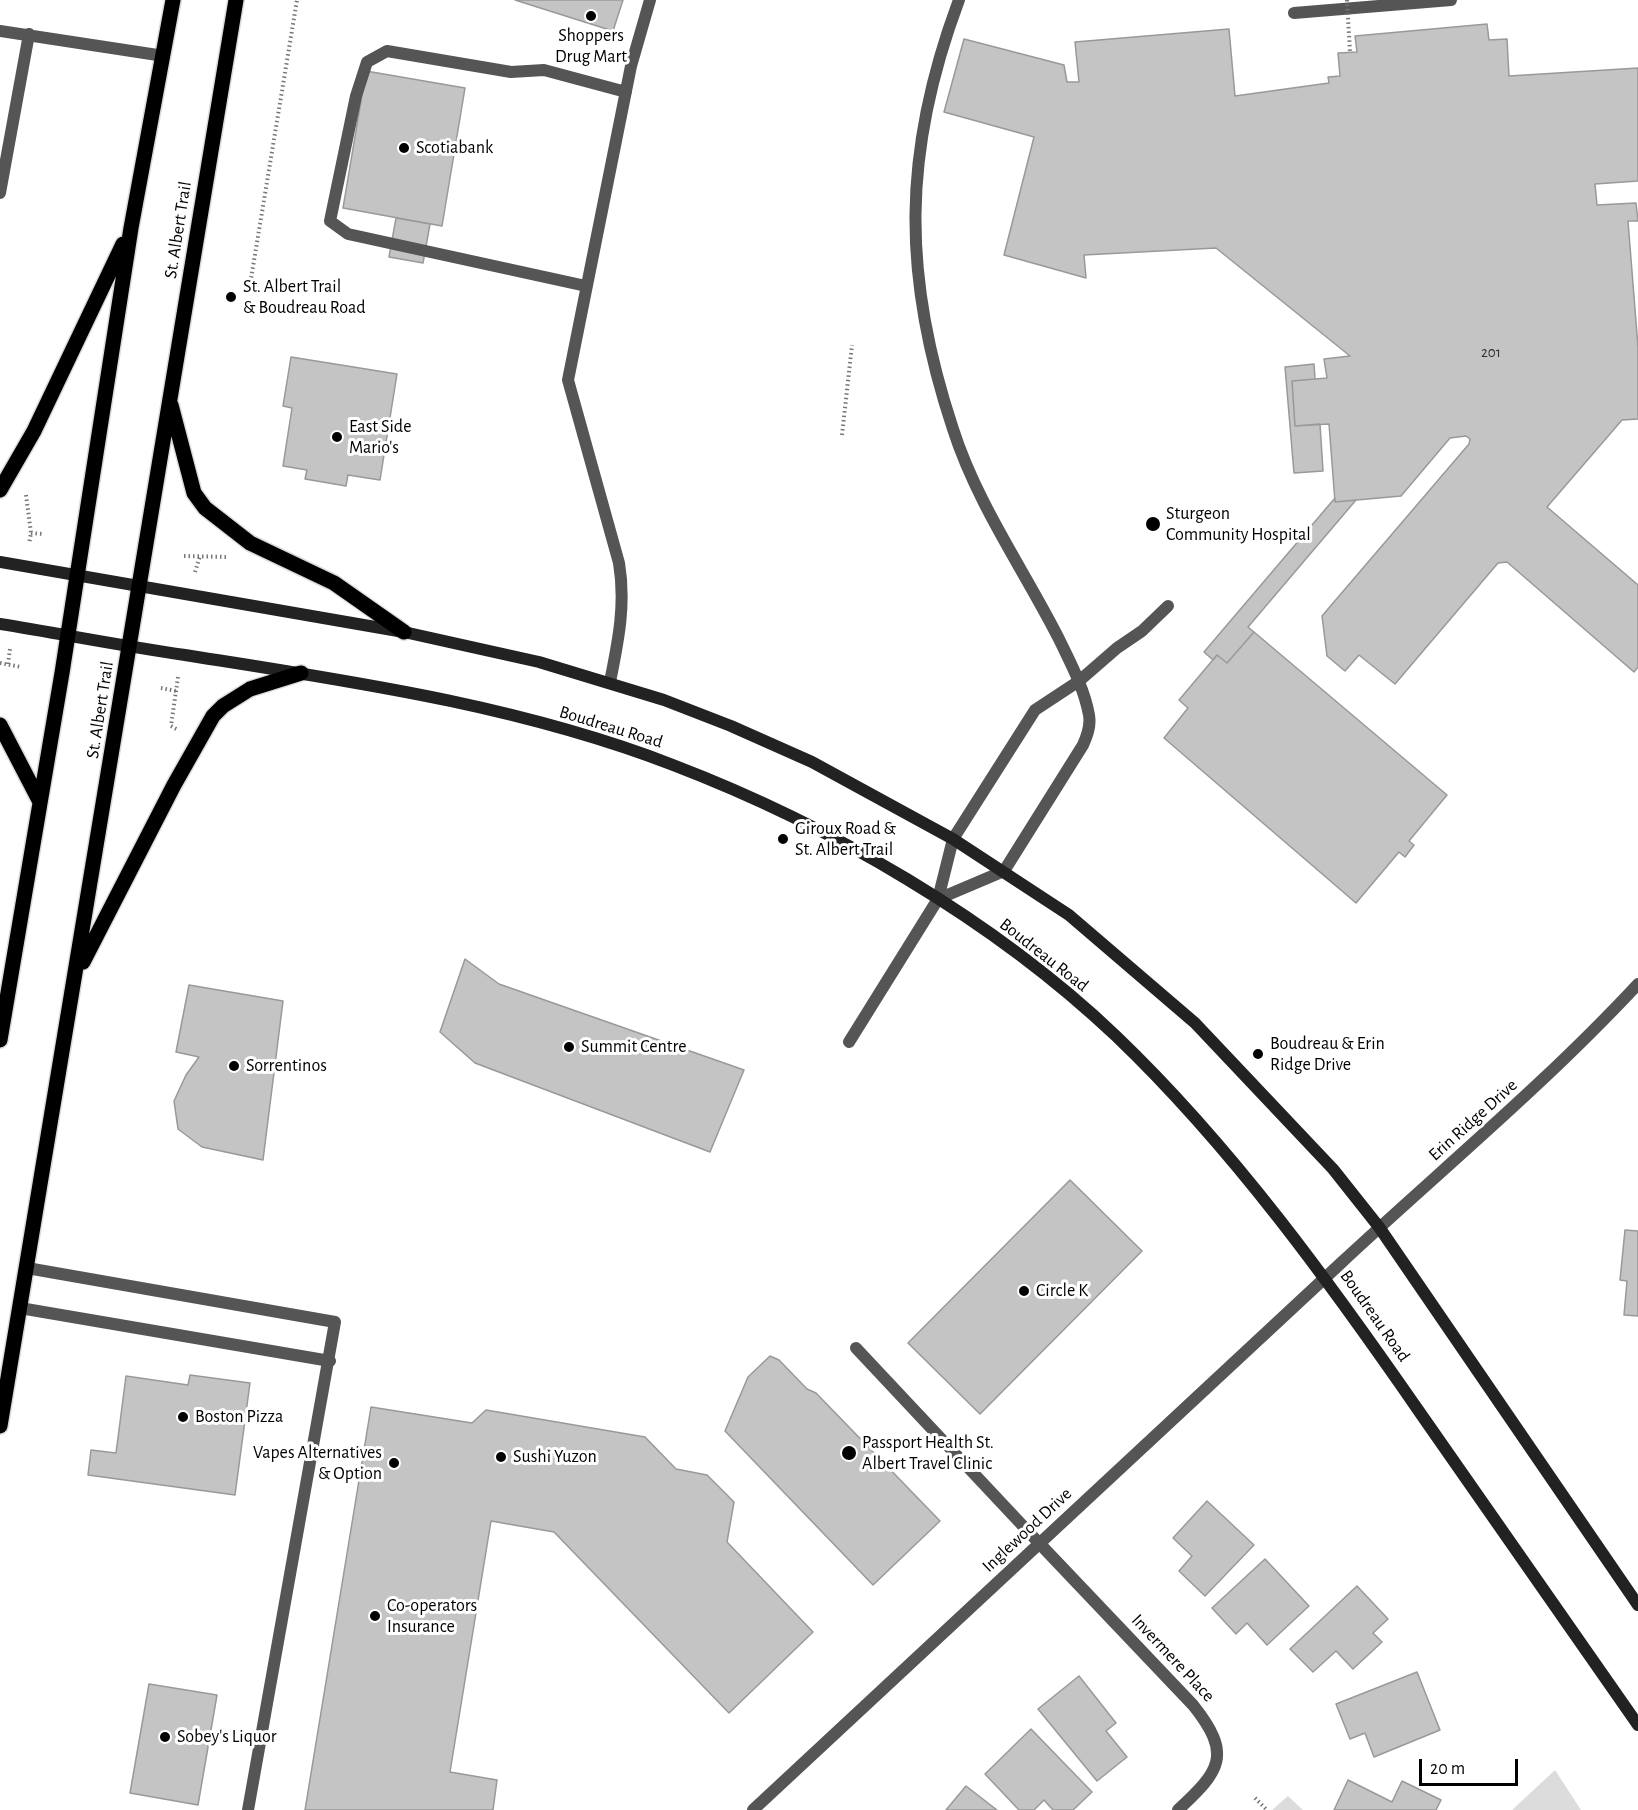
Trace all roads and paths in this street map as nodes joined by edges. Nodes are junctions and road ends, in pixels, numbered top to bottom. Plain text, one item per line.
1 (173, 0) edge
2 (236, 0) edge
3 (297, 0) edge
4 (650, 0) edge
5 (959, 0) edge
6 (1347, 0) edge
7 (1450, 0) edge
8 (1294, 13) dead end
9 (0, 31) edge
10 (29, 34) junction
11 (1350, 52) dead end
12 (164, 56) junction
13 (626, 92) junction
14 (0, 194) edge
15 (131, 228) junction
16 (586, 286) junction
17 (249, 291) dead end
18 (852, 345) dead end
19 (170, 400) junction
20 (842, 435) dead end
21 (18, 488) dead end
22 (0, 490) edge
23 (31, 532) junction
24 (43, 534) dead end
25 (29, 544) dead end
26 (184, 556) dead end
27 (200, 556) junction
28 (231, 557) dead end
29 (0, 562) edge
30 (195, 572) dead end
31 (76, 575) junction
32 (140, 585) junction
33 (1168, 606) dead end
34 (0, 624) edge
35 (404, 632) junction
36 (68, 636) junction
37 (130, 646) junction
38 (10, 649) dead end
39 (0, 663) edge
40 (8, 664) junction
41 (21, 666) dead end
42 (301, 673) junction
43 (178, 676) dead end
44 (1079, 681) junction
45 (610, 682) junction
46 (161, 688) dead end
47 (176, 691) junction
48 (0, 725) edge
49 (186, 734) dead end
50 (39, 800) junction
51 (953, 839) junction
52 (1004, 871) junction
53 (938, 899) junction
54 (76, 976) junction
55 (1638, 984) edge
56 (0, 1040) edge
57 (849, 1042) dead end
58 (1379, 1227) junction
59 (27, 1268) junction
60 (1326, 1277) junction
61 (20, 1308) junction
62 (856, 1348) dead end
63 (330, 1361) junction
64 (0, 1426) edge
65 (1039, 1543) junction
66 (1638, 1605) edge
67 (1638, 1725) edge
68 (1255, 1798) dead end
69 (248, 1810) edge
70 (753, 1810) edge
71 (1178, 1810) edge
72 (1267, 1810) edge

1 - 12 main road
2 - 19 main road, St. Albert Trail
3 - 17 path
4 - 13 street
5 - 44 street
6 - 11 path, bridge
7 - 8 street
9 - 10 street
10 - 12 street
10 - 14 street
12 - 15 main road
13 - 16 street
13 - 16 street
15 - 22 main road
15 - 31 main road
16 - 45 street
18 - 20 path
19 - 32 main road, St. Albert Trail
19 - 35 main road
21 - 23 path
23 - 24 path
23 - 25 path
26 - 27 path
27 - 28 path
27 - 30 path
29 - 31 main road
31 - 32 main road
31 - 36 main road
32 - 35 main road
32 - 37 main road, St. Albert Trail
33 - 44 street
34 - 36 main road, Boudreau Road
35 - 45 main road
36 - 37 main road, Boudreau Road
36 - 50 main road
37 - 42 main road, Boudreau Road
37 - 54 main road, St. Albert Trail
38 - 40 path
39 - 40 path
40 - 41 path
42 - 53 main road, Boudreau Road
42 - 54 main road
43 - 47 path
44 - 51 street
44 - 52 street
45 - 51 main road
46 - 47 path
47 - 49 path
48 - 50 main road
50 - 56 main road
51 - 52 main road
51 - 53 street
52 - 53 street
52 - 58 main road
53 - 57 street
53 - 60 main road, Boudreau Road
54 - 59 main road, St. Albert Trail
55 - 58 street, Erin Ridge Drive
58 - 60 street, Erin Ridge Drive
58 - 66 main road
59 - 61 main road, St. Albert Trail
59 - 63 street
60 - 65 street, Inglewood Drive
60 - 67 main road, Boudreau Road
61 - 63 street
61 - 64 main road, St. Albert Trail
62 - 65 street, Invermere Place
63 - 69 street
65 - 70 street, Inglewood Drive
65 - 71 street, Invermere Place
68 - 72 path

